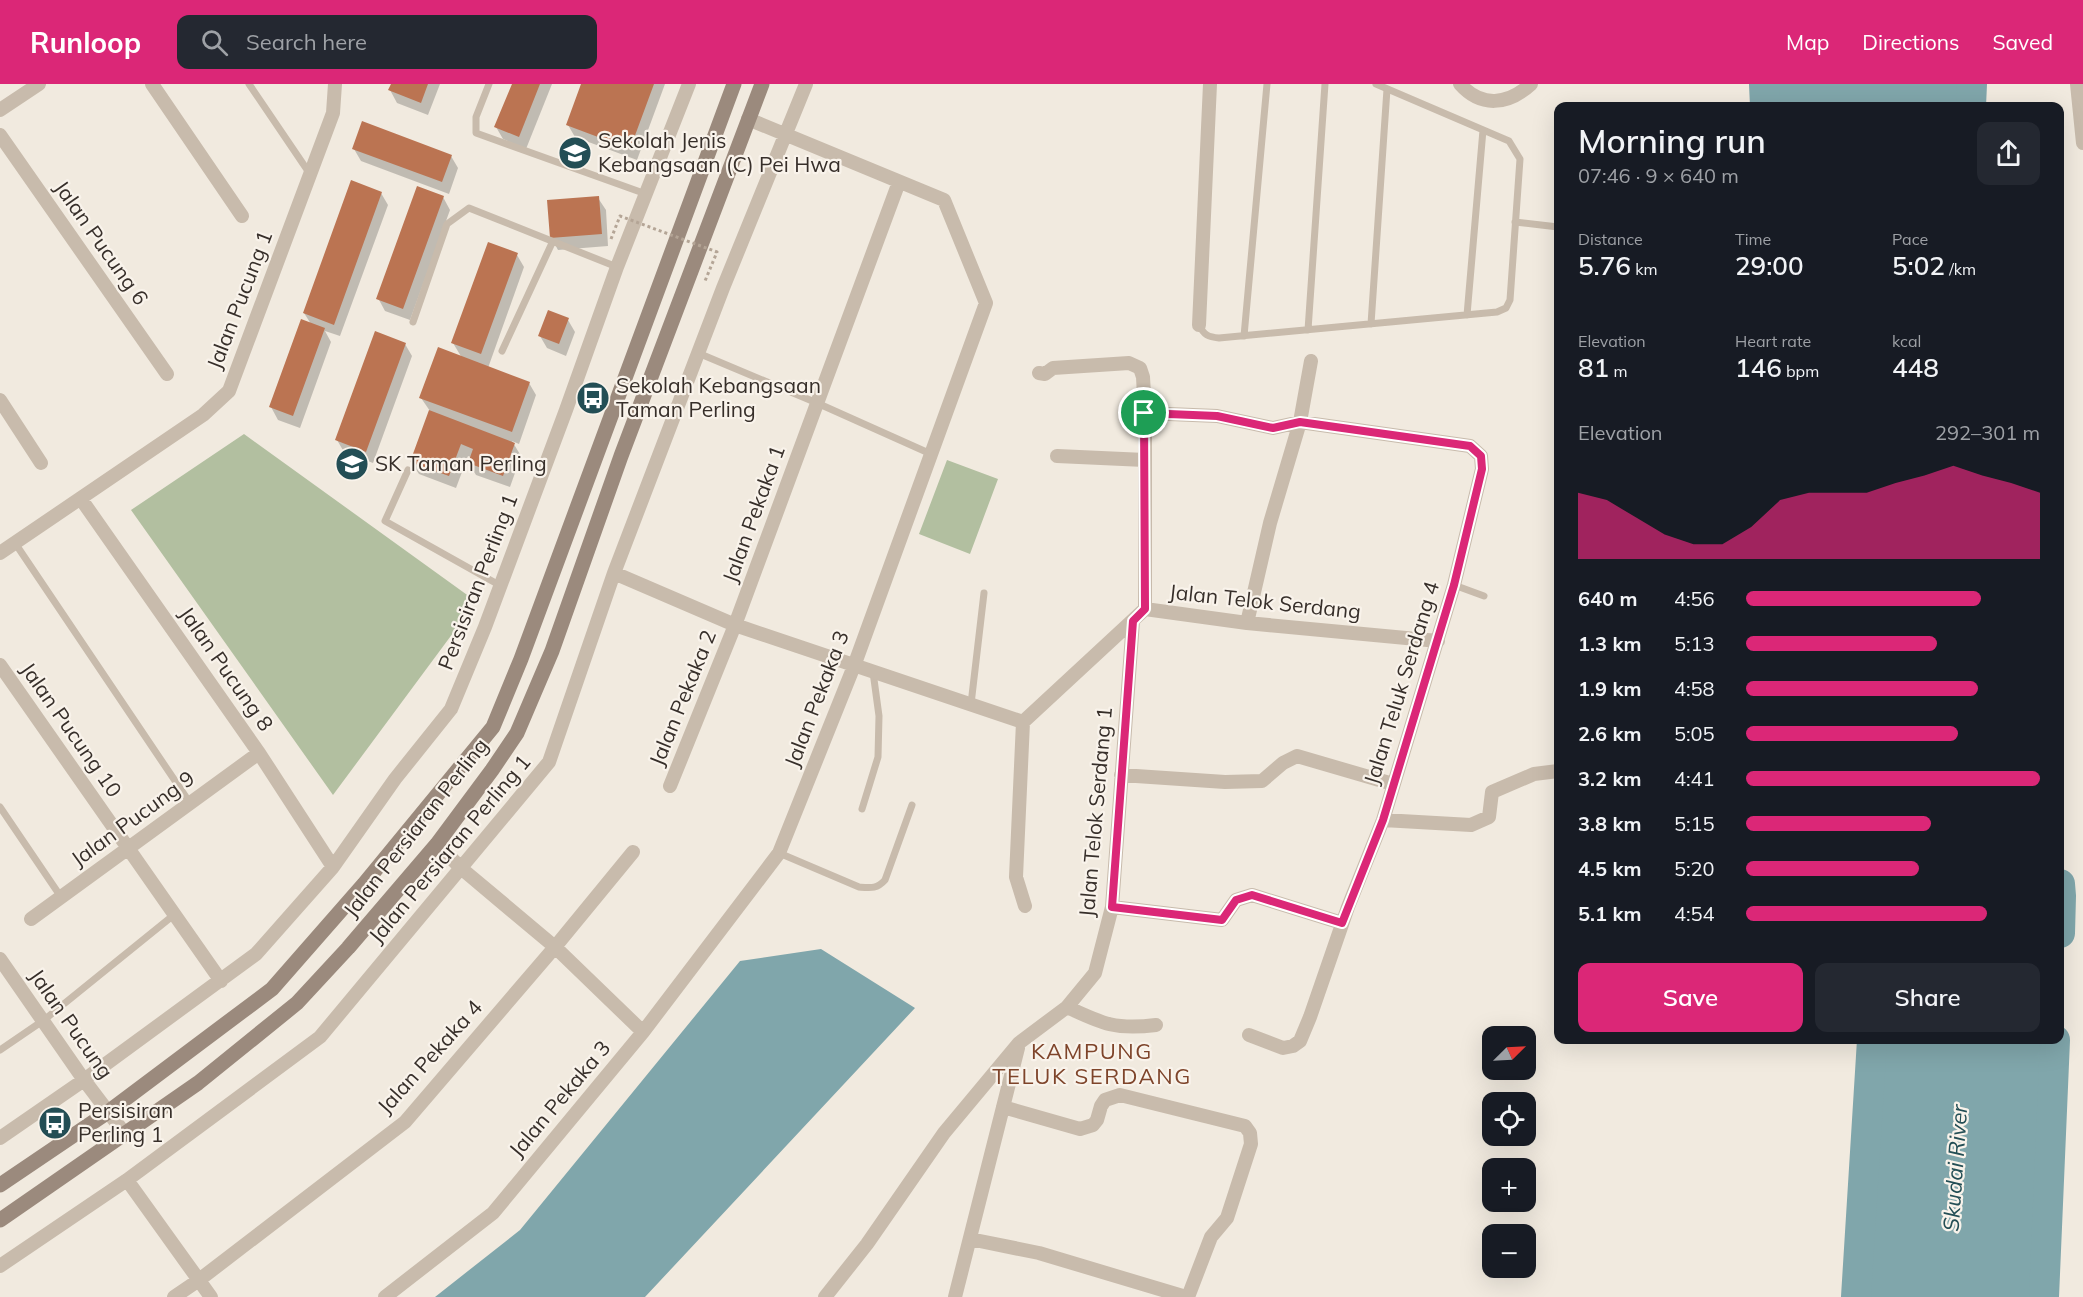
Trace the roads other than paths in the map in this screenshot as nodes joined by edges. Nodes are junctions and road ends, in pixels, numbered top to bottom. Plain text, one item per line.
1 (39, 84) edge
2 (152, 84) edge
3 (249, 84) edge
4 (335, 84) edge
5 (489, 84) edge
6 (689, 84) edge
7 (734, 84) edge
8 (762, 84) edge
9 (806, 84) edge
10 (1210, 84) edge
11 (1267, 84) edge
12 (1325, 84) edge
13 (1376, 84) edge
14 (1460, 84) edge
15 (1531, 84) edge
16 (2077, 84) edge
17 (1387, 89) junction
18 (2081, 102) edge
19 (0, 110) edge
20 (748, 119) junction
21 (1483, 130) junction
22 (0, 135) edge
23 (786, 135) junction
24 (2083, 143) edge
25 (310, 174) junction
26 (899, 182) junction
27 (646, 194) junction
28 (242, 216) dead end
29 (1515, 222) junction
30 (1554, 227) edge
31 (552, 243) junction
32 (617, 267) junction
33 (1467, 315) junction
34 (413, 322) dead end
35 (1371, 324) junction
36 (1199, 325) joint
37 (1308, 330) junction
38 (1244, 336) junction
39 (502, 351) dead end
40 (698, 353) junction
41 (1311, 361) dead end
42 (1039, 373) dead end
43 (168, 374) dead end
44 (0, 400) edge
45 (818, 403) junction
46 (1144, 413) junction
47 (1300, 422) junction
48 (931, 454) junction
49 (1058, 456) dead end
50 (1145, 460) junction
51 (42, 463) dead end
52 (408, 470) dead end
53 (81, 499) junction
54 (15, 543) junction
55 (0, 553) edge
56 (614, 573) junction
57 (1454, 585) junction
58 (501, 586) junction
59 (984, 593) dead end
60 (1484, 596) dead end
61 (1145, 609) junction
62 (1133, 621) junction
63 (1247, 623) junction
64 (735, 625) junction
65 (1438, 641) junction
66 (0, 665) edge
67 (854, 666) junction
68 (873, 672) junction
69 (971, 704) junction
70 (1023, 722) junction
71 (259, 753) junction
72 (1554, 772) edge
73 (1121, 775) junction
74 (1393, 784) junction
75 (670, 786) dead end
76 (190, 803) junction
77 (912, 805) dead end
78 (0, 807) edge
79 (862, 809) dead end
80 (1383, 820) junction
81 (437, 844) junction
82 (128, 848) junction
83 (633, 852) dead end
84 (779, 853) junction
85 (333, 867) junction
86 (462, 869) junction
87 (61, 897) junction
88 (1025, 906) dead end
89 (1112, 907) junction
90 (175, 914) junction
91 (31, 919) dead end
92 (1342, 923) junction
93 (555, 947) junction
94 (0, 959) edge
95 (221, 981) junction
96 (1067, 1007) junction
97 (44, 1020) junction
98 (1156, 1026) dead end
99 (643, 1032) junction
100 (1249, 1035) dead end
101 (1019, 1043) junction
102 (0, 1050) edge
103 (84, 1080) junction
104 (1003, 1107) junction
105 (108, 1112) junction
106 (125, 1134) junction
107 (0, 1138) edge
108 (128, 1180) junction
109 (0, 1185) edge
110 (0, 1220) edge
111 (970, 1239) junction
112 (0, 1266) edge
113 (199, 1280) junction
114 (174, 1297) edge
115 (211, 1297) edge
116 (385, 1297) edge
117 (825, 1297) edge
118 (955, 1297) edge
119 (1187, 1297) edge

1 - 19 street
2 - 28 street
3 - 25 lane
4 - 25 street, Jalan Pucung 1
5 - 27 lane
6 - 27 street, Persisiran Perling 1
7 - 105 main road, Jalan Persiaran Perling
8 - 20 main road, Jalan Persiaran Perling
9 - 23 street
10 - 36 street
11 - 38 lane
12 - 37 lane
13 - 17 lane
14 - 15 street
16 - 18 street
17 - 21 lane
17 - 35 lane
18 - 24 street
20 - 23 street, Jalan Pekaka 3
20 - 81 main road, Jalan Persiaran Perling
21 - 29 lane
21 - 33 lane
22 - 43 street, Jalan Pucung 6
23 - 26 street, Jalan Pekaka 3
23 - 40 street, Jalan Persiaran Perling 1
25 - 53 street, Jalan Pucung 1
26 - 45 street, Jalan Pekaka 1
26 - 48 street, Jalan Pekaka 3
27 - 32 street, Persisiran Perling 1
29 - 30 lane
29 - 33 lane
31 - 32 lane
31 - 34 lane
31 - 39 lane
32 - 58 street, Persisiran Perling 1
33 - 35 lane
35 - 37 lane
36 - 38 lane
37 - 38 lane
40 - 45 lane
40 - 56 street, Jalan Persiaran Perling 1
41 - 47 street
42 - 46 street
44 - 51 street
45 - 48 lane
45 - 64 street, Jalan Pekaka 1
46 - 47 street
46 - 50 street
47 - 57 street, Jalan Teluk Serdang 4
47 - 63 street
48 - 67 street, Jalan Pekaka 3
49 - 50 street
50 - 61 street
52 - 58 lane
53 - 54 street, Jalan Pucung 1
53 - 71 street, Jalan Pucung 8
54 - 55 street, Jalan Pucung 1
54 - 76 lane
56 - 64 street
56 - 86 street, Jalan Persiaran Perling 1
57 - 60 lane
57 - 65 street, Jalan Teluk Serdang 4
58 - 85 street, Persisiran Perling 1
59 - 69 lane
61 - 62 street, Jalan Telok Serdang
61 - 63 street, Jalan Telok Serdang
62 - 70 street, Jalan Telok Serdang
62 - 73 street, Jalan Telok Serdang 1
63 - 65 street, Jalan Telok Serdang
64 - 67 street
64 - 75 street, Jalan Pekaka 2
65 - 74 street, Jalan Teluk Serdang 4
66 - 82 street, Jalan Pucung 10
67 - 68 street
67 - 84 street, Jalan Pekaka 3
68 - 69 street
68 - 79 lane
69 - 70 street
70 - 88 street
71 - 76 street, Jalan Pucung 9
71 - 85 street, Jalan Pucung 8
72 - 80 street
73 - 74 street
73 - 89 street, Jalan Telok Serdang 1
74 - 80 street, Jalan Teluk Serdang 4
76 - 82 street, Jalan Pucung 9
77 - 84 lane
78 - 87 lane
80 - 92 street, Jalan Teluk Serdang 4
81 - 86 street
81 - 106 main road, Jalan Persiaran Perling
82 - 87 street, Jalan Pucung 9
82 - 90 street, Jalan Pucung 10
83 - 93 street, Jalan Pekaka 4
84 - 99 street, Jalan Pekaka 3
85 - 95 street
86 - 93 street
86 - 108 street, Jalan Persiaran Perling 1
87 - 91 street, Jalan Pucung 9
89 - 92 street
89 - 96 street, Jalan Telok Serdang 1
90 - 95 street, Jalan Pucung 10
90 - 97 lane
92 - 100 street, Jalan Teluk Serdang 4
93 - 99 street
93 - 113 street, Jalan Pekaka 4
94 - 97 street, Jalan Pucung
95 - 103 street
96 - 98 street
96 - 101 street, Jalan Telok Serdang 1
97 - 102 lane
97 - 103 street, Jalan Pucung
99 - 116 street, Jalan Pekaka 3
101 - 104 street
101 - 117 street, Jalan Telok Serdang 1
103 - 105 street, Jalan Pucung
103 - 107 street
104 - 111 street
104 - 119 street
105 - 106 street, Jalan Pucung
105 - 109 main road, Jalan Persiaran Perling
106 - 110 main road, Jalan Persiaran Perling
108 - 112 street, Jalan Persiaran Perling 1
108 - 113 street
111 - 118 street
111 - 119 street
113 - 114 street, Jalan Pekaka 4
113 - 115 street

